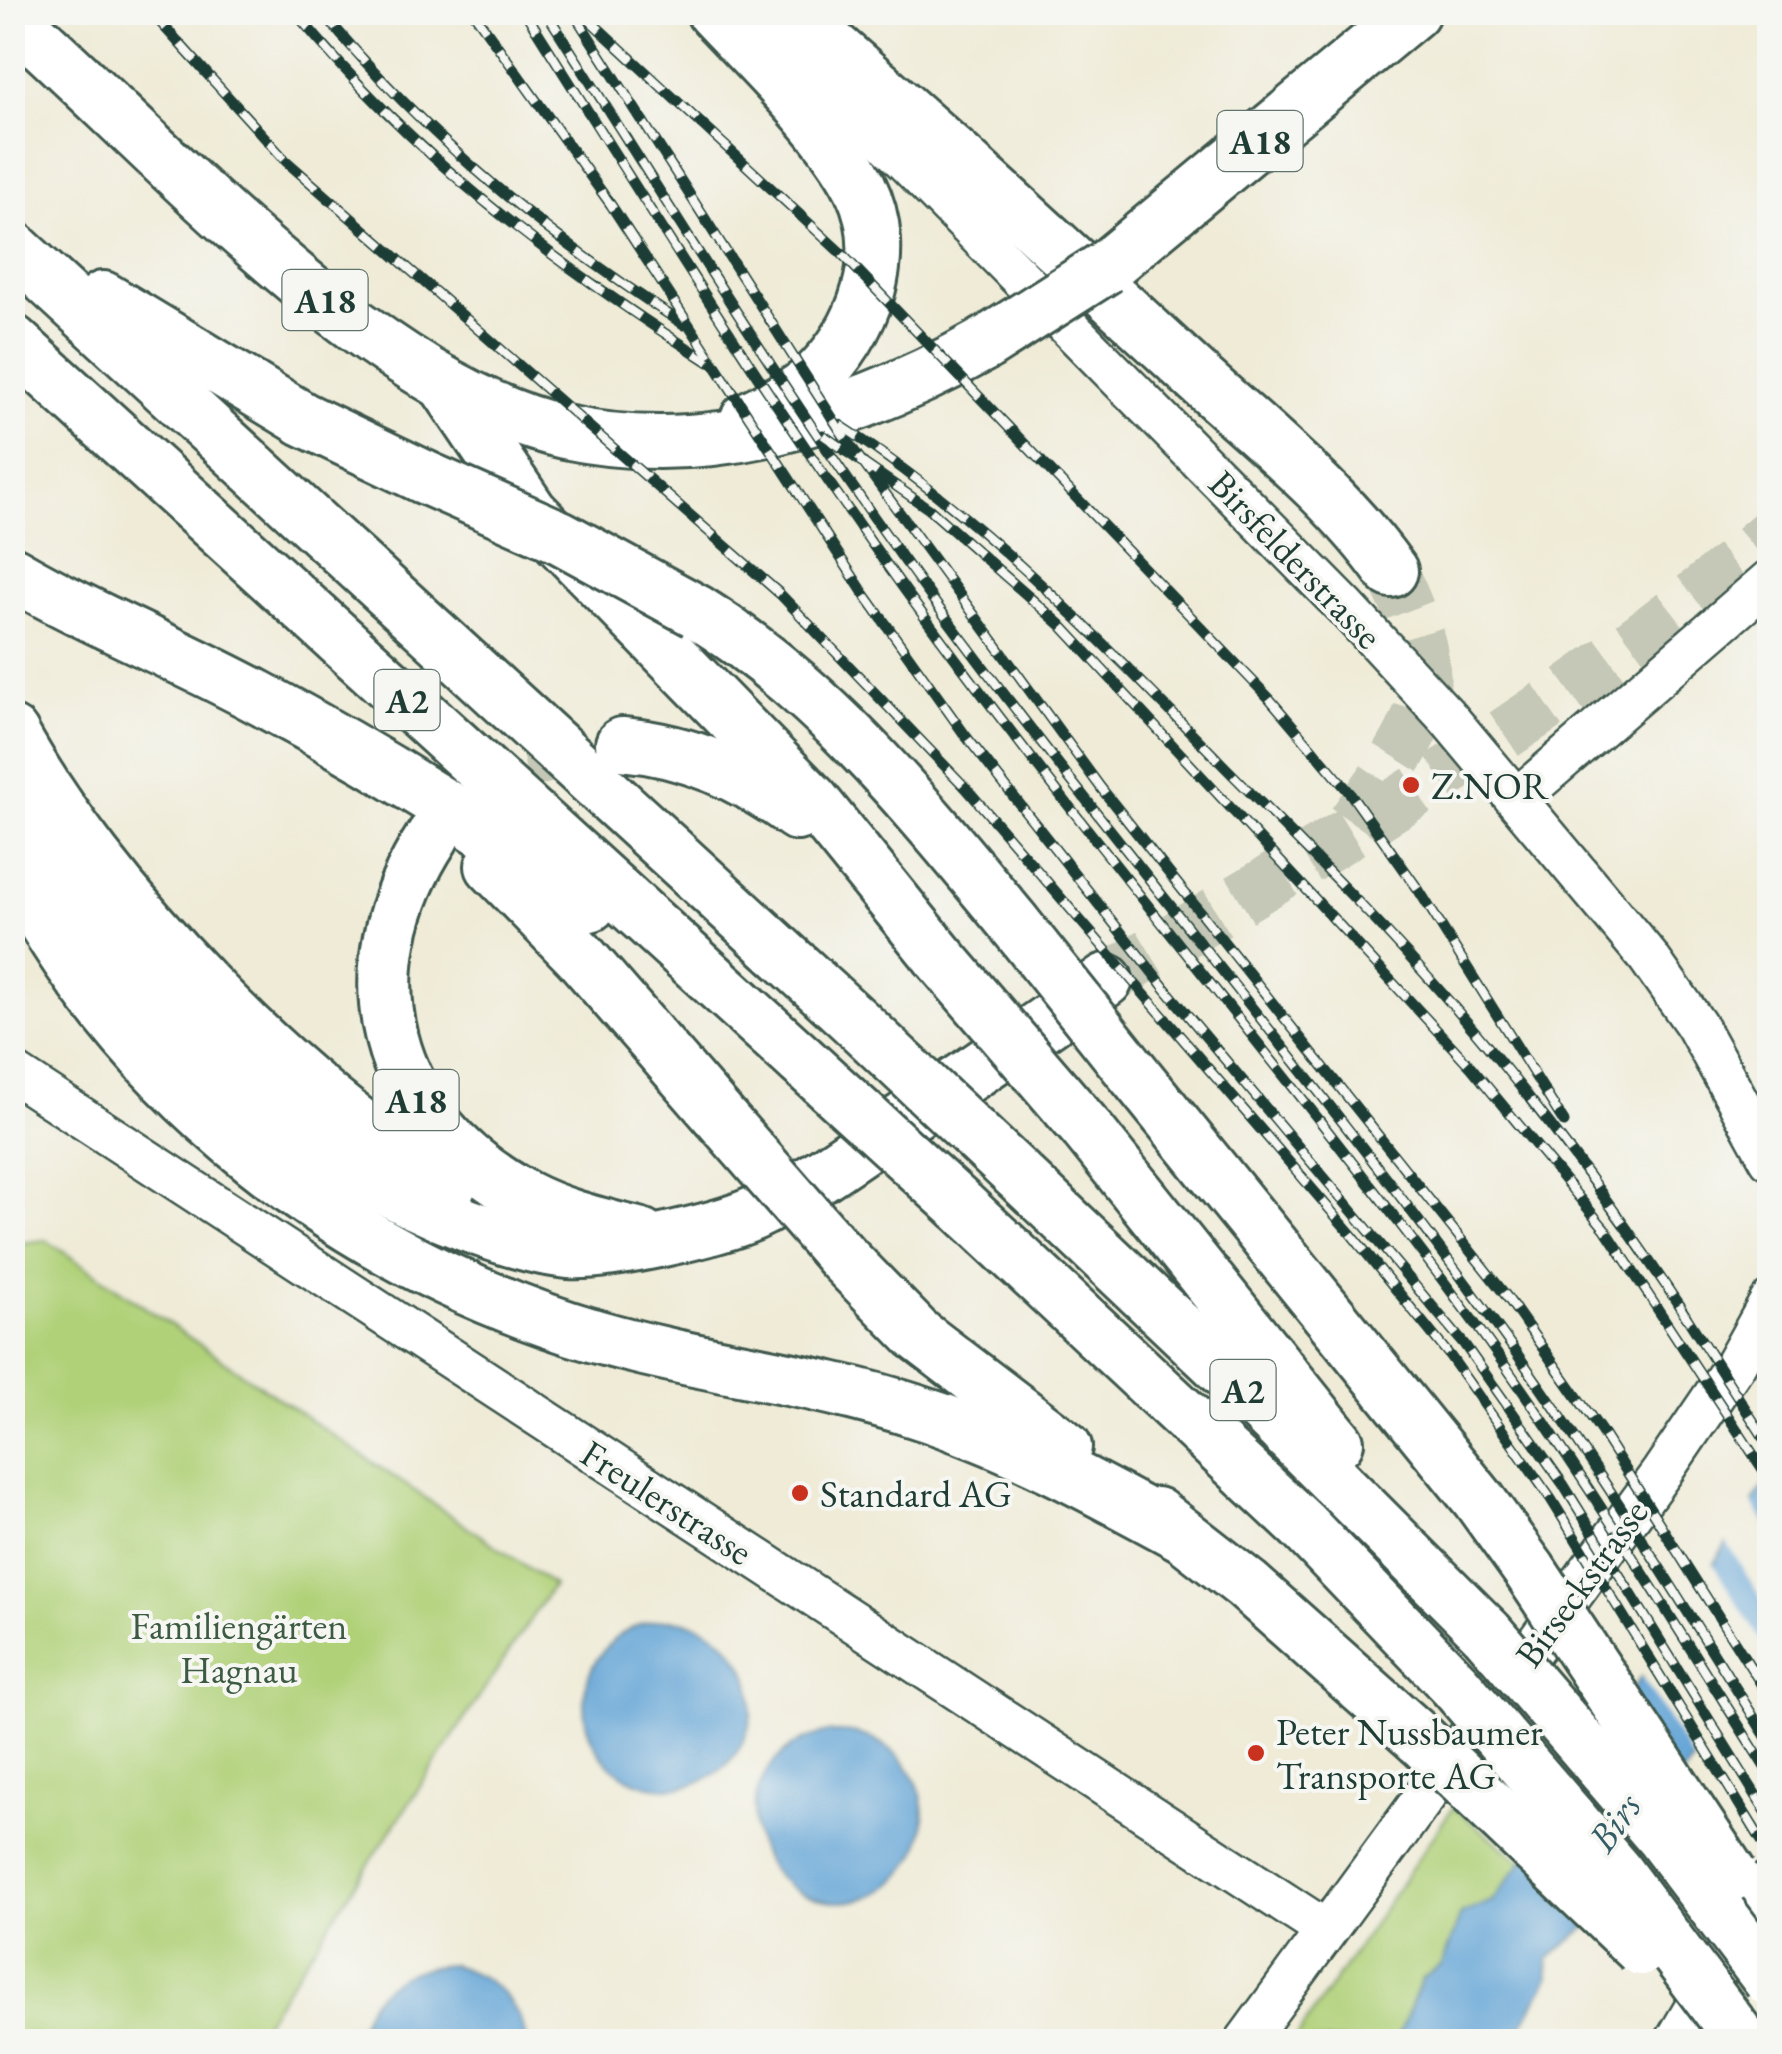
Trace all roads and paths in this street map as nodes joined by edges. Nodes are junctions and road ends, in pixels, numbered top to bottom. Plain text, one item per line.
1 (713, 12) edge
2 (758, 12) edge
3 (792, 12) edge
4 (1413, 12) edge
5 (12, 17) edge
6 (12, 245) edge
7 (12, 341) edge
8 (443, 382) junction
9 (710, 440) junction
10 (12, 572) edge
11 (1391, 572) tunnel mouth
12 (1770, 580) edge
13 (12, 592) edge
14 (66, 604) junction
15 (12, 733) edge
16 (622, 744) tunnel mouth
17 (394, 778) junction
18 (1518, 798) junction
19 (433, 836) tunnel mouth
20 (19, 842) edge
21 (860, 865) junction
22 (1106, 980) tunnel mouth
23 (801, 1060) junction
24 (12, 1072) edge
25 (1770, 1159) edge
26 (652, 1238) junction
27 (1770, 1302) edge
28 (1184, 1536) junction
29 (1477, 1622) junction
30 (1770, 1881) edge
31 (1324, 1929) junction
32 (1770, 1936) edge
33 (1770, 1980) edge
34 (1245, 2042) edge
35 (1674, 2042) edge
36 (1722, 2042) edge
37 (1743, 2042) edge

1 - 9 highway
2 - 18 main road, Birsfelderstrasse
3 - 11 highway
4 - 9 highway, A18, bridge
5 - 8 highway, A18
6 - 29 highway, A2, bridge
6 - 32 highway, bridge
7 - 23 highway, A2
8 - 9 highway, A18
8 - 21 highway, A18
10 - 14 highway
12 - 18 main road
13 - 14 highway
14 - 17 highway
15 - 26 highway
16 - 21 highway, A18
17 - 23 highway
17 - 28 highway, bridge
18 - 25 main road, Birsfelderstrasse
19 - 26 highway, A18
20 - 26 highway
20 - 28 highway
21 - 29 highway, A18, bridge
22 - 26 highway, A18
23 - 37 highway, A2, bridge
24 - 31 main road, Freulerstrasse
27 - 31 main road, Birseckstrasse
28 - 36 highway, bridge
29 - 33 highway, A2, bridge
30 - 35 main road
31 - 34 main road, Birseckstrasse

